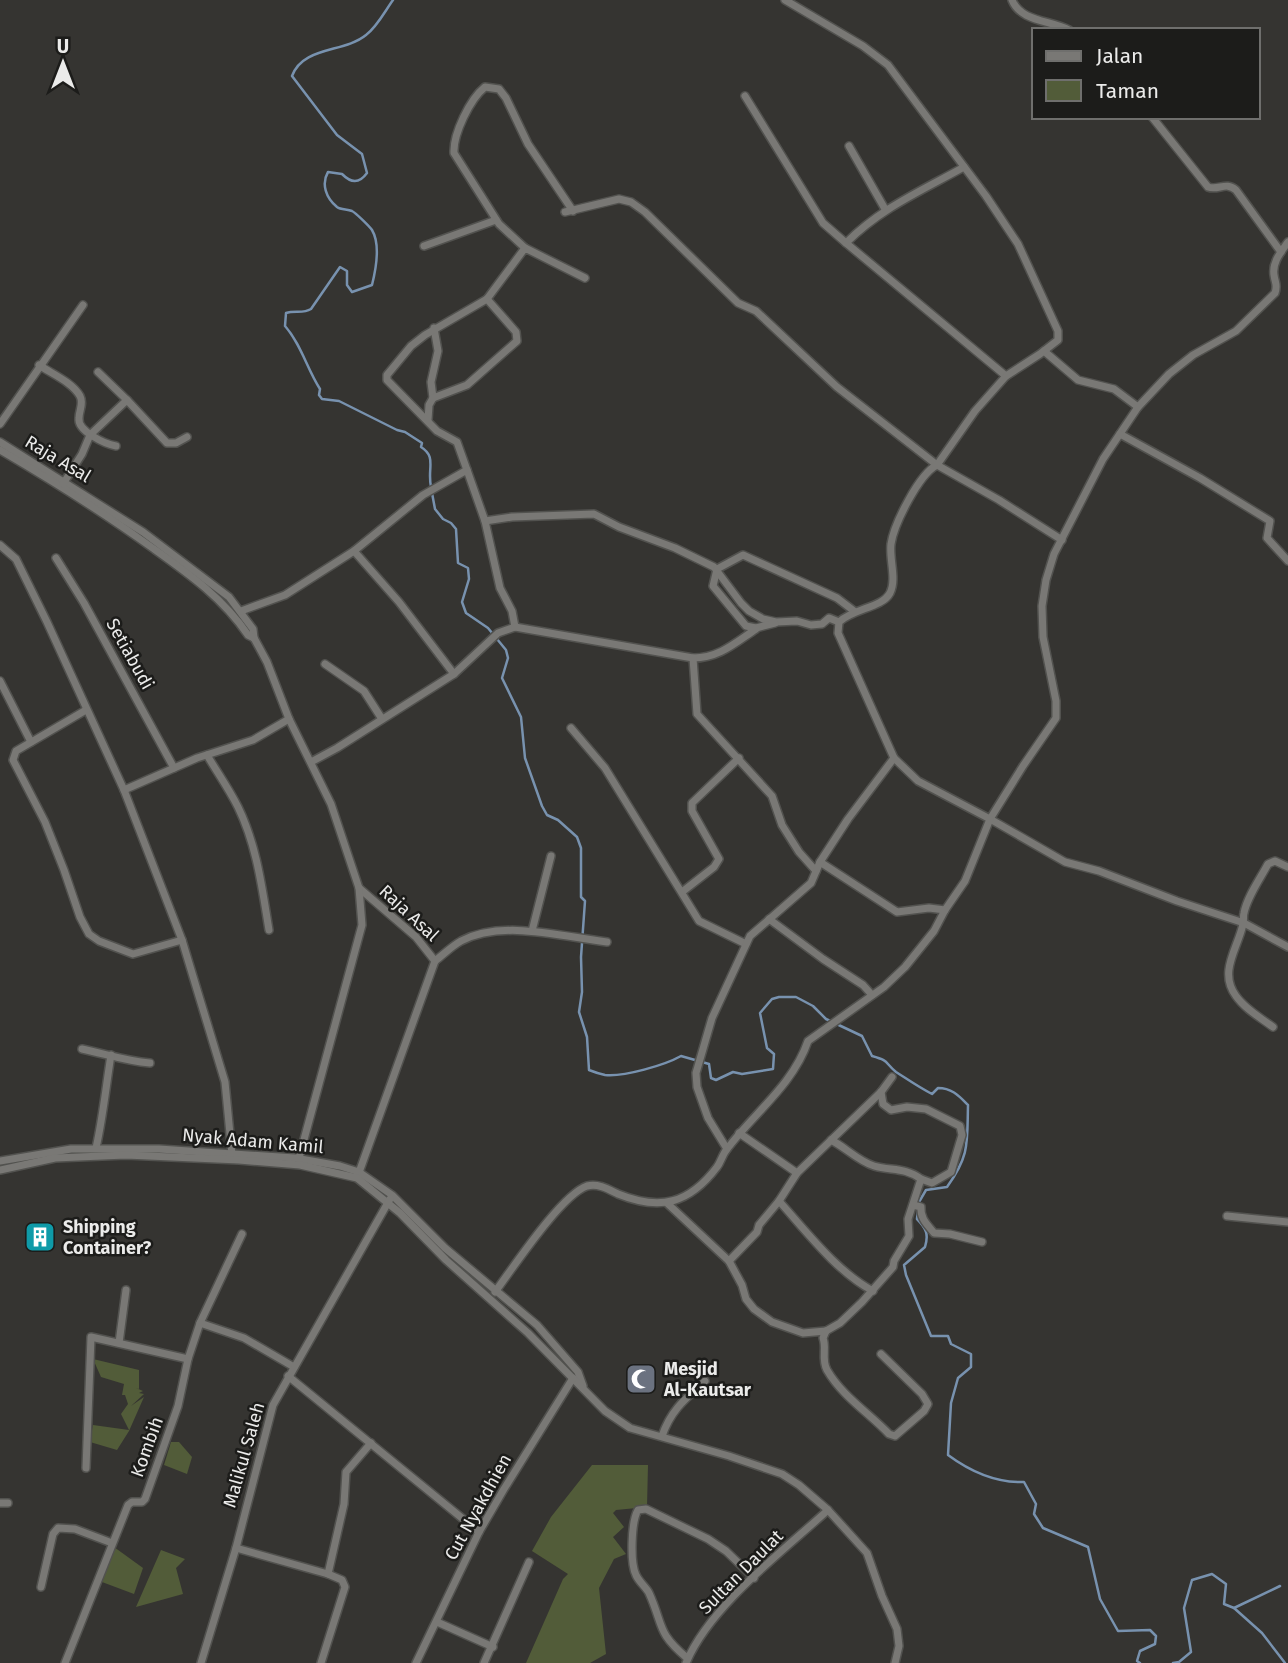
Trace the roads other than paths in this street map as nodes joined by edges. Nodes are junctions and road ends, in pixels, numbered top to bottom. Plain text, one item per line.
1 (785, 0) edge
2 (1012, 0) edge
3 (1065, 28) edge
4 (745, 96) dead end
5 (1154, 119) edge
6 (849, 146) dead end
7 (964, 167) junction
8 (885, 209) junction
9 (496, 220) junction
10 (1288, 242) edge
11 (846, 243) junction
12 (424, 246) dead end
13 (525, 248) junction
14 (1281, 252) junction
15 (585, 278) dead end
16 (487, 299) junction
17 (82, 305) dead end
18 (434, 328) junction
19 (1044, 351) junction
20 (39, 365) junction
21 (98, 372) dead end
22 (1006, 376) junction
23 (433, 398) junction
24 (127, 400) junction
25 (1138, 407) junction
26 (428, 420) junction
27 (0, 424) edge
28 (1120, 434) junction
29 (90, 435) junction
30 (187, 437) dead end
31 (0, 442) edge
32 (116, 446) dead end
33 (0, 450) edge
34 (937, 465) junction
35 (467, 470) junction
36 (63, 484) junction
37 (485, 522) junction
38 (1062, 540) junction
39 (0, 545) edge
40 (354, 551) junction
41 (56, 558) dead end
42 (1288, 561) edge
43 (717, 569) junction
44 (241, 611) junction
45 (854, 611) junction
46 (776, 622) junction
47 (839, 622) junction
48 (515, 627) junction
49 (756, 628) junction
50 (254, 638) junction
51 (693, 658) junction
52 (325, 664) dead end
53 (454, 674) junction
54 (0, 681) edge
55 (86, 710) junction
56 (289, 719) junction
57 (382, 719) junction
58 (571, 728) dead end
59 (31, 742) junction
60 (207, 755) junction
61 (739, 758) junction
62 (894, 758) junction
63 (311, 761) junction
64 (174, 768) junction
65 (124, 790) junction
66 (990, 819) junction
67 (551, 856) dead end
68 (820, 862) junction
69 (1288, 867) edge
70 (816, 871) junction
71 (359, 888) junction
72 (681, 892) junction
73 (945, 910) junction
74 (769, 919) junction
75 (1244, 923) junction
76 (269, 930) dead end
77 (532, 931) junction
78 (182, 940) junction
79 (607, 943) dead end
80 (746, 944) junction
81 (1288, 947) edge
82 (435, 961) junction
83 (872, 995) junction
84 (1273, 1027) dead end
85 (82, 1049) dead end
86 (111, 1055) junction
87 (150, 1063) dead end
88 (892, 1077) dead end
89 (881, 1092) junction
90 (739, 1133) junction
91 (831, 1140) junction
92 (96, 1148) junction
93 (727, 1149) junction
94 (232, 1156) junction
95 (299, 1158) junction
96 (0, 1161) edge
97 (321, 1166) junction
98 (0, 1170) edge
99 (797, 1173) junction
100 (358, 1175) junction
101 (921, 1180) junction
102 (390, 1199) junction
103 (779, 1201) junction
104 (668, 1204) junction
105 (917, 1206) junction
106 (1227, 1216) dead end
107 (1288, 1222) edge
108 (243, 1234) dead end
109 (982, 1242) dead end
110 (729, 1261) junction
111 (126, 1290) dead end
112 (873, 1291) junction
113 (495, 1292) junction
114 (200, 1323) junction
115 (826, 1331) junction
116 (119, 1343) junction
117 (881, 1354) dead end
118 (188, 1359) junction
119 (294, 1367) junction
120 (578, 1373) junction
121 (288, 1376) junction
122 (572, 1380) junction
123 (705, 1381) dead end
124 (583, 1387) junction
125 (662, 1436) junction
126 (371, 1443) junction
127 (86, 1468) dead end
128 (828, 1510) junction
129 (480, 1532) junction
130 (112, 1543) junction
131 (236, 1548) junction
132 (529, 1562) dead end
133 (328, 1574) junction
134 (754, 1578) junction
135 (41, 1587) dead end
136 (437, 1622) junction
137 (493, 1647) junction
138 (686, 1661) edge
139 (65, 1663) edge
140 (201, 1663) edge
141 (321, 1663) edge
142 (416, 1663) edge
143 (484, 1663) edge
144 (895, 1663) edge

1 - 7 street
2 - 3 street
4 - 11 street
5 - 14 street
6 - 8 street
7 - 8 street
7 - 19 street
8 - 11 street
9 - 12 street
9 - 13 street
9 - 34 street
10 - 14 street
11 - 22 street
13 - 15 street
13 - 16 street
14 - 25 street
16 - 18 street
16 - 23 street
17 - 20 street
18 - 23 street
18 - 26 street
19 - 22 street
19 - 25 street
20 - 27 street
20 - 29 street
21 - 24 street
22 - 34 street
23 - 26 street
24 - 29 street
24 - 30 street
25 - 28 street
26 - 35 street
28 - 38 street
28 - 42 street
29 - 32 street
29 - 36 street
31 - 36 street, Raja Asal
33 - 36 street, Raja Asal
34 - 38 street
34 - 45 street
35 - 37 street
35 - 40 street
36 - 44 street, Raja Asal
36 - 50 street, Raja Asal
37 - 43 street
37 - 48 street
38 - 66 street
39 - 55 street
40 - 44 street
40 - 53 street
41 - 64 street, Setiabudi
43 - 45 street
43 - 46 street
43 - 49 street
44 - 50 street, Raja Asal
45 - 47 street
46 - 47 street
46 - 49 street
47 - 62 street
48 - 51 street
48 - 53 street
49 - 51 street
50 - 56 street, Raja Asal
51 - 61 street
52 - 57 street
53 - 57 street
54 - 59 street
55 - 59 street
55 - 65 street
56 - 60 street
56 - 63 street, Raja Asal
57 - 63 street
58 - 72 street
59 - 78 street
60 - 64 street
60 - 76 street
61 - 70 street
61 - 72 street
62 - 66 street
62 - 68 street
63 - 71 street, Raja Asal
64 - 65 street
65 - 78 street
66 - 73 street
66 - 75 street
67 - 77 street
68 - 70 street
68 - 73 street
69 - 75 street
70 - 74 street
71 - 82 street, Raja Asal
71 - 95 street
72 - 80 street
73 - 83 street
74 - 80 street
74 - 83 street
75 - 81 street
75 - 84 street
77 - 79 street
77 - 82 street
78 - 94 street
80 - 93 street
82 - 100 street, Raja Asal
83 - 90 street
85 - 86 street
86 - 87 street
86 - 92 street
88 - 89 street
89 - 91 street
89 - 101 street
90 - 93 street
90 - 99 street
91 - 99 street
91 - 101 street
92 - 94 street, Nyak Adam Kamil
92 - 96 street, Nyak Adam Kamil
93 - 104 street
94 - 95 street, Nyak Adam Kamil
94 - 97 street
94 - 98 street
95 - 97 street, Nyak Adam Kamil
97 - 100 street, Nyak Adam Kamil
99 - 103 street
100 - 102 street, Nyak Adam Kamil
101 - 105 street
102 - 113 street, Nyak Adam Kamil
102 - 119 street, Malikul Saleh
102 - 122 street
103 - 110 street
103 - 112 street
104 - 110 street
104 - 113 street
105 - 109 street
105 - 112 street
106 - 107 street
108 - 114 street, Kombih
110 - 115 street
111 - 116 street
112 - 115 street
113 - 120 street, Nyak Adam Kamil
114 - 118 street, Kombih
114 - 119 street
115 - 117 street
116 - 118 street
116 - 127 street
118 - 130 street, Kombih
119 - 121 street, Malikul Saleh
120 - 122 street, Cut Nyakdhien
120 - 124 street, Nyak Adam Kamil
121 - 126 street
121 - 131 street, Malikul Saleh
122 - 124 street
122 - 129 street, Cut Nyakdhien
123 - 125 street
124 - 125 street
125 - 128 street
126 - 129 street
126 - 133 street
128 - 134 street, Sultan Daulat
128 - 144 street
129 - 136 street, Cut Nyakdhien
130 - 135 street
130 - 139 street, Kombih
131 - 133 street
131 - 140 street, Malikul Saleh
132 - 137 street
133 - 141 street
134 - 138 street, Sultan Daulat
134 - 138 street
136 - 137 street
136 - 142 street, Cut Nyakdhien
137 - 143 street

